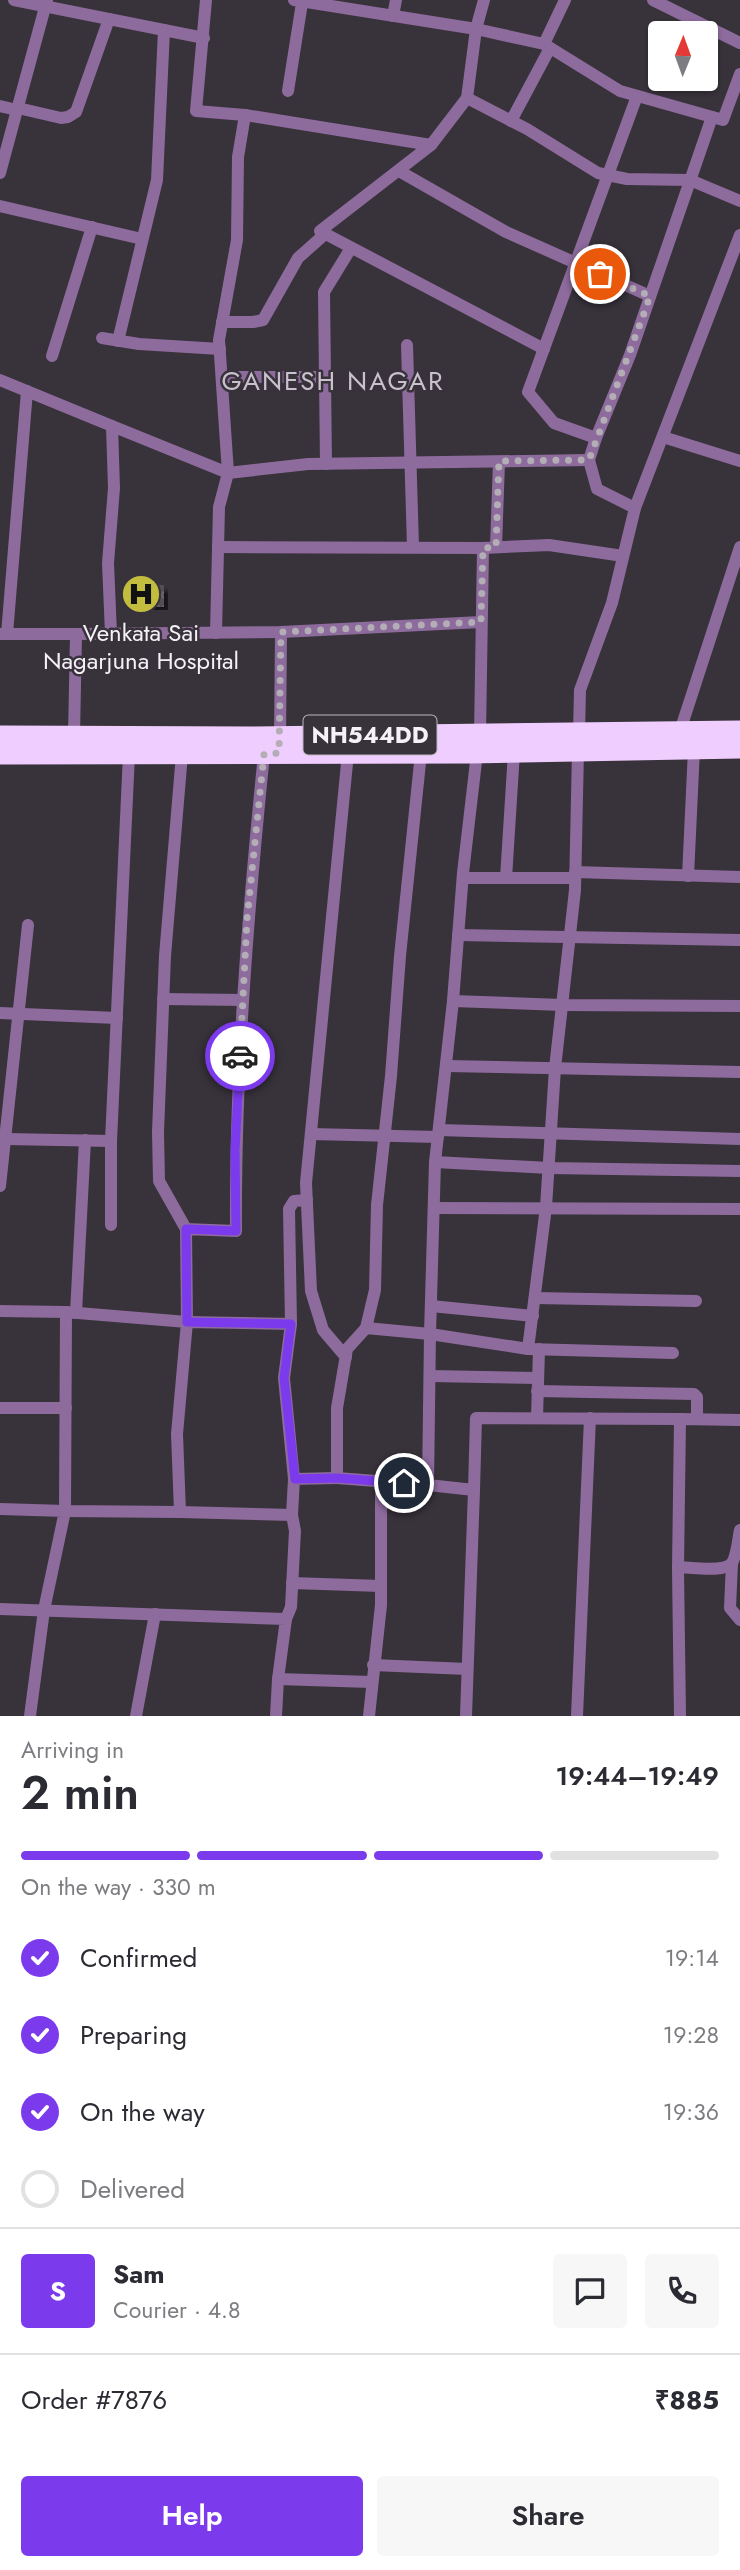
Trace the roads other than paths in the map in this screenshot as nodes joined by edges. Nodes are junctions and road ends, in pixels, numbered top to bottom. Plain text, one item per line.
1 (14, 0) edge
2 (206, 0) edge
3 (396, 0) edge
4 (484, 0) edge
5 (565, 0) edge
6 (653, 0) edge
7 (294, 1) edge
8 (46, 3) edge
9 (674, 4) edge
10 (393, 16) junction
11 (108, 19) junction
12 (475, 29) junction
13 (164, 30) junction
14 (204, 38) junction
15 (740, 43) edge
16 (547, 46) junction
17 (740, 74) edge
18 (288, 91) dead end
19 (637, 96) junction
20 (467, 98) junction
21 (0, 106) edge
22 (18, 109) junction
23 (245, 115) junction
24 (712, 117) junction
25 (511, 121) junction
26 (430, 145) junction
27 (399, 171) junction
28 (0, 173) edge
29 (607, 175) junction
30 (690, 180) junction
31 (740, 201) edge
32 (0, 206) edge
33 (92, 228) junction
34 (325, 234) junction
35 (740, 235) edge
36 (142, 239) junction
37 (351, 248) junction
38 (575, 263) junction
39 (650, 296) junction
40 (222, 322) junction
41 (102, 338) dead end
42 (118, 341) junction
43 (407, 345) dead end
44 (220, 349) junction
45 (544, 349) junction
46 (52, 356) dead end
47 (223, 377) junction
48 (325, 377) junction
49 (0, 380) edge
50 (27, 391) junction
51 (112, 426) junction
52 (663, 437) junction
53 (596, 439) junction
54 (589, 460) junction
55 (499, 461) junction
56 (740, 461) edge
57 (326, 464) junction
58 (411, 464) junction
59 (228, 473) junction
60 (635, 508) junction
61 (218, 547) junction
62 (413, 547) junction
63 (740, 547) edge
64 (489, 548) junction
65 (623, 556) junction
66 (6, 575) edge
67 (481, 622) junction
68 (281, 632) junction
69 (216, 633) junction
70 (4, 634) edge
71 (76, 634) junction
72 (111, 634) junction
73 (680, 731) junction
74 (740, 731) edge
75 (0, 736) edge
76 (74, 736) junction
77 (578, 742) junction
78 (478, 743) junction
79 (274, 748) junction
80 (740, 748) edge
81 (694, 749) junction
82 (514, 752) junction
83 (348, 753) junction
84 (421, 753) junction
85 (0, 754) edge
86 (129, 754) junction
87 (182, 754) junction
88 (575, 875) junction
89 (688, 876) junction
90 (740, 877) edge
91 (463, 878) junction
92 (506, 878) junction
93 (28, 925) dead end
94 (458, 935) junction
95 (570, 938) junction
96 (740, 940) edge
97 (163, 999) junction
98 (243, 1000) junction
99 (453, 1001) junction
100 (562, 1005) junction
101 (740, 1006) edge
102 (0, 1013) edge
103 (19, 1014) junction
104 (117, 1018) junction
105 (447, 1066) junction
106 (555, 1068) junction
107 (740, 1072) edge
108 (551, 1133) junction
109 (311, 1134) junction
110 (439, 1134) junction
111 (385, 1135) junction
112 (6, 1139) junction
113 (740, 1139) edge
114 (85, 1140) junction
115 (111, 1141) junction
116 (436, 1162) junction
117 (549, 1168) junction
118 (740, 1171) edge
119 (0, 1186) edge
120 (307, 1200) junction
121 (546, 1207) junction
122 (434, 1208) junction
123 (740, 1209) edge
124 (111, 1225) dead end
125 (186, 1229) junction
126 (535, 1298) junction
127 (696, 1301) dead end
128 (431, 1306) junction
129 (0, 1311) edge
130 (71, 1313) junction
131 (533, 1316) junction
132 (187, 1322) junction
133 (291, 1324) junction
134 (366, 1328) junction
135 (430, 1334) junction
136 (533, 1349) junction
137 (673, 1353) dead end
138 (346, 1357) junction
139 (430, 1376) junction
140 (538, 1385) junction
141 (0, 1408) edge
142 (66, 1408) junction
143 (537, 1418) junction
144 (590, 1419) junction
145 (680, 1419) junction
146 (697, 1419) junction
147 (740, 1420) edge
148 (337, 1478) junction
149 (295, 1479) junction
150 (381, 1481) junction
151 (428, 1485) junction
152 (474, 1490) junction
153 (0, 1509) edge
154 (65, 1511) junction
155 (180, 1512) junction
156 (292, 1515) junction
157 (740, 1530) edge
158 (732, 1563) junction
159 (678, 1567) junction
160 (292, 1583) junction
161 (381, 1586) junction
162 (0, 1609) edge
163 (44, 1610) junction
164 (155, 1614) junction
165 (286, 1619) junction
166 (740, 1620) edge
167 (373, 1665) junction
168 (467, 1669) junction
169 (278, 1679) junction
170 (371, 1682) junction
171 (30, 1716) edge
172 (136, 1716) edge
173 (276, 1716) edge
174 (369, 1716) edge
175 (466, 1716) edge
176 (577, 1716) edge
177 (680, 1716) edge

1 - 8 street
2 - 14 street
3 - 10 street
4 - 12 street
5 - 16 street
6 - 9 street
7 - 10 street
7 - 18 street
8 - 11 street
8 - 22 street
9 - 15 street
10 - 12 street
11 - 13 street
11 - 22 street
12 - 16 street
12 - 20 street
13 - 14 street
13 - 36 street
14 - 23 street
16 - 19 street
16 - 25 street
17 - 24 street
19 - 24 street
19 - 29 street
20 - 25 street
20 - 26 street
21 - 22 street
22 - 28 street
23 - 26 street
23 - 40 street
24 - 30 street
25 - 29 street
26 - 27 street
27 - 34 street
27 - 38 street
29 - 30 street
29 - 38 street
30 - 31 street
30 - 39 street
32 - 33 street
33 - 36 street
33 - 46 street
34 - 37 street
34 - 40 street
35 - 52 street
36 - 42 street
37 - 45 street
37 - 48 street
38 - 39 street
38 - 45 street
39 - 53 street
40 - 44 street
41 - 42 street
42 - 44 street
43 - 58 street
44 - 47 street
45 - 53 street
47 - 48 street
47 - 59 street
48 - 57 street
49 - 50 street
50 - 51 street
50 - 66 street
51 - 59 street
51 - 72 street
52 - 56 street
52 - 60 street
53 - 54 street
54 - 55 street
54 - 60 street
55 - 58 street
55 - 64 street
57 - 58 street
57 - 59 street
58 - 62 street
59 - 61 street
60 - 65 street
61 - 62 street
61 - 69 street
62 - 64 street
63 - 73 street
64 - 65 street
64 - 67 street
65 - 77 street
66 - 70 street
67 - 68 street
67 - 78 street
68 - 69 street
68 - 79 street
69 - 72 street
70 - 71 street
71 - 72 street
71 - 76 street
73 - 74 highway, NH544DD
73 - 77 highway, NH544DD
75 - 76 highway, NH544DD
76 - 79 highway, NH544DD
77 - 78 highway, NH544DD
77 - 81 highway, NH544DD
77 - 82 highway, NH544DD
77 - 88 street
78 - 79 highway, NH544DD
78 - 82 highway, NH544DD
78 - 84 highway, NH544DD
78 - 91 street
79 - 83 highway, NH544DD
79 - 87 highway, NH544DD
79 - 98 street
80 - 81 highway, NH544DD
81 - 89 street
82 - 92 street
83 - 84 highway, NH544DD
83 - 109 street
84 - 111 street
85 - 86 highway, NH544DD
86 - 87 highway, NH544DD
86 - 104 street
87 - 97 street
88 - 89 street
88 - 92 street
88 - 95 street
89 - 90 street
91 - 92 street
91 - 94 street
93 - 103 street
94 - 95 street
94 - 99 street
95 - 96 street
95 - 100 street
97 - 98 street
97 - 125 street
98 - 125 street
99 - 100 street
99 - 105 street
100 - 101 street
100 - 106 street
102 - 103 street
103 - 104 street
103 - 112 street
104 - 115 street
105 - 106 street
105 - 110 street
106 - 107 street
106 - 108 street
108 - 110 street
108 - 113 street
108 - 117 street
109 - 111 street
109 - 120 street
110 - 111 street
110 - 116 street
111 - 134 street
112 - 114 street
112 - 119 street
114 - 115 street
114 - 130 street
115 - 124 street
116 - 117 street
116 - 122 street
117 - 118 street
117 - 121 street
120 - 133 street
120 - 138 street
121 - 122 street
121 - 123 street
121 - 126 street
122 - 128 street
125 - 132 street
126 - 127 street
126 - 131 street
128 - 131 street
128 - 135 street
129 - 130 street
130 - 132 street
130 - 142 street
131 - 136 street
132 - 133 street
132 - 155 street
133 - 149 street
134 - 135 street
134 - 138 street
135 - 136 street
135 - 139 street
136 - 137 street
136 - 140 street
138 - 148 street
139 - 140 street
139 - 151 street
140 - 143 street
140 - 146 street
141 - 142 street
142 - 154 street
143 - 144 street
143 - 152 street
144 - 145 street
144 - 176 street
145 - 146 street
145 - 159 street
146 - 147 street
148 - 149 street
148 - 150 street
149 - 156 street
150 - 151 street
150 - 161 street
151 - 152 street
152 - 168 street
153 - 154 street
154 - 155 street
154 - 163 street
155 - 156 street
156 - 160 street
157 - 158 street
158 - 159 street
158 - 166 street
159 - 177 street
160 - 161 street
160 - 165 street
161 - 167 street
162 - 163 street
163 - 164 street
163 - 171 street
164 - 165 street
164 - 172 street
165 - 169 street
167 - 168 street
167 - 170 street
168 - 175 street
169 - 170 street
169 - 173 street
170 - 174 street

